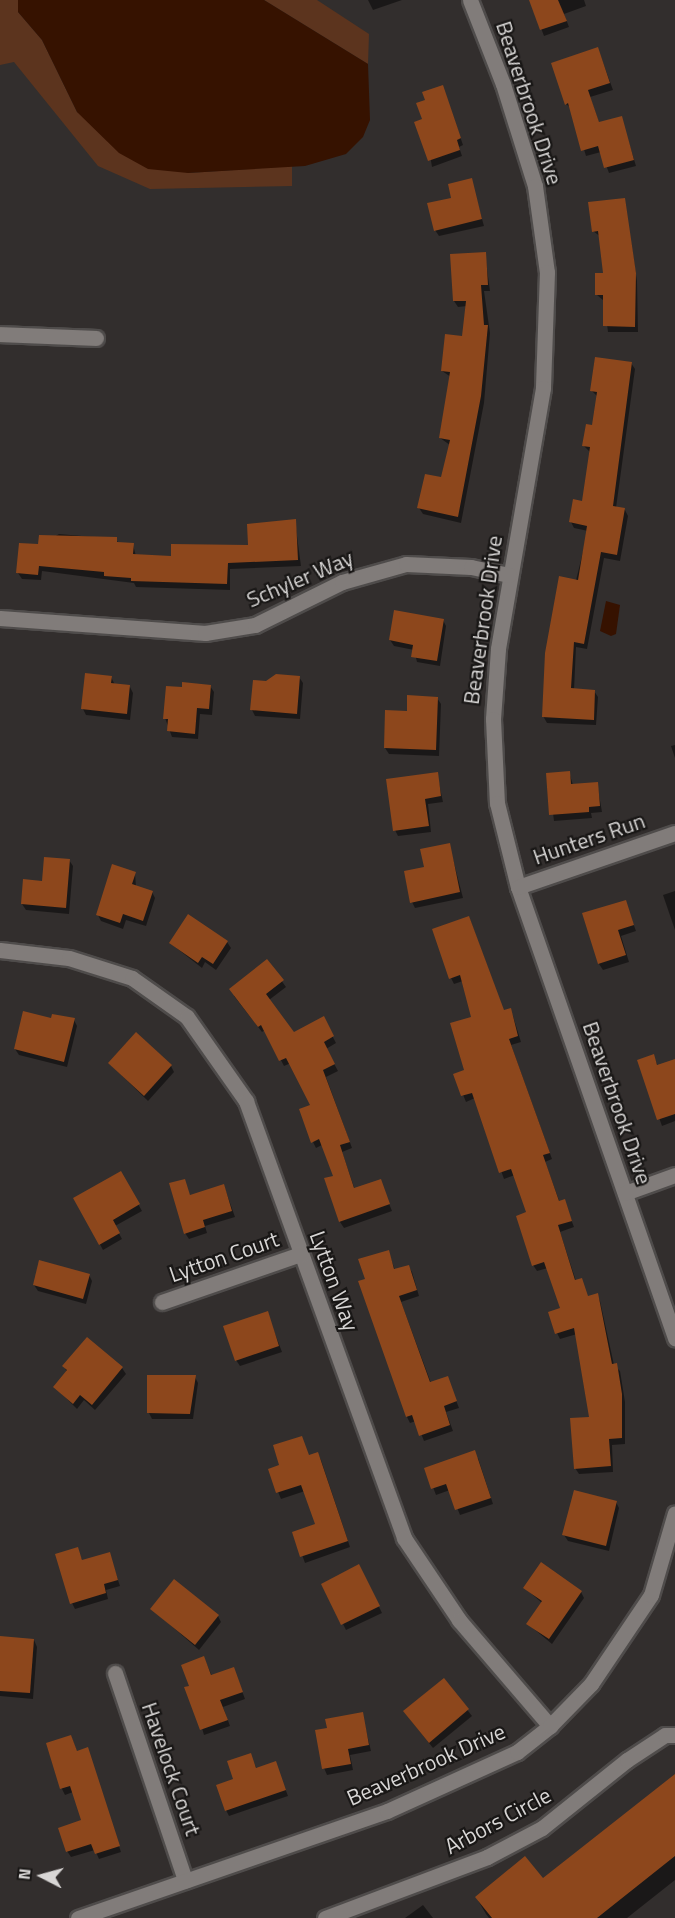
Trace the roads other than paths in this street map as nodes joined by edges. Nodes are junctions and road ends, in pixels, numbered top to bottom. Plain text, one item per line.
1 (470, 0) edge
2 (0, 334) edge
3 (96, 338) dead end
4 (509, 575) junction
5 (0, 618) edge
6 (675, 833) edge
7 (518, 887) junction
8 (0, 950) edge
9 (675, 1175) edge
10 (625, 1192) junction
11 (301, 1254) junction
12 (162, 1302) dead end
13 (675, 1340) edge
14 (675, 1513) edge
15 (115, 1673) dead end
16 (550, 1726) junction
17 (675, 1735) edge
18 (185, 1880) junction
19 (78, 1918) edge
20 (325, 1918) edge

1 - 4 street, Beaverbrook Drive
2 - 3 street
4 - 5 street, Schyler Way
4 - 7 street, Beaverbrook Drive
6 - 7 street, Hunters Run
7 - 10 street, Beaverbrook Drive
8 - 11 street, Lytton Way
9 - 10 street
10 - 13 street, Beaverbrook Drive
11 - 12 street, Lytton Court
11 - 16 street, Lytton Way
14 - 16 street, Beaverbrook Drive
15 - 18 street, Havelock Court
16 - 18 street, Beaverbrook Drive
17 - 20 street, Arbors Circle
18 - 19 street, Beaverbrook Drive

